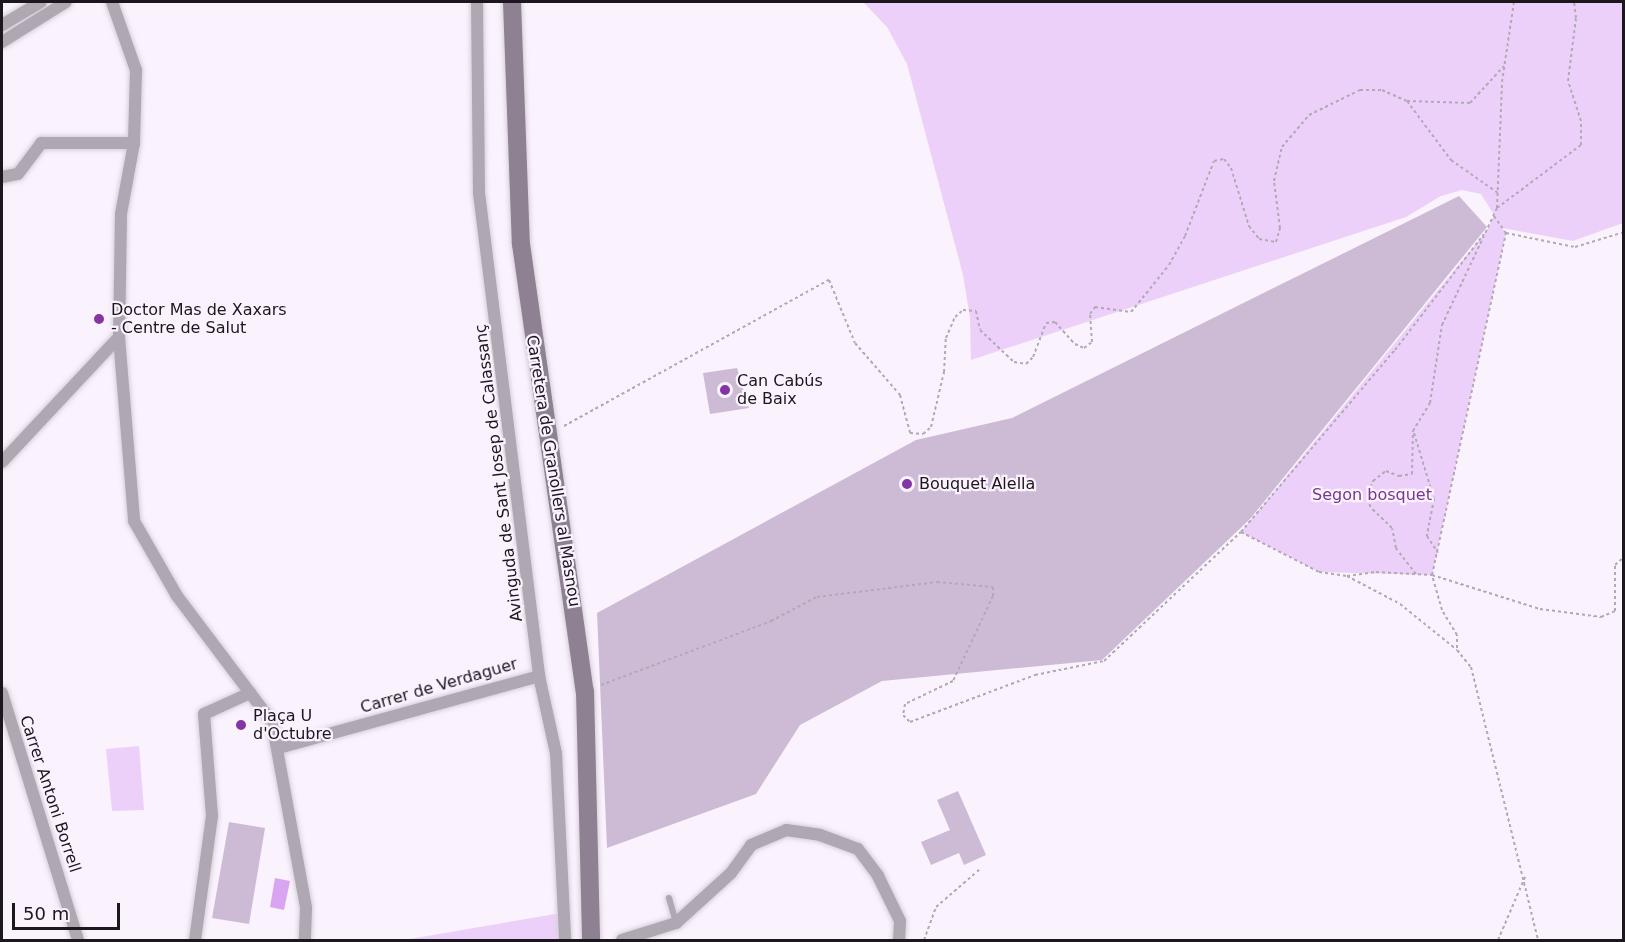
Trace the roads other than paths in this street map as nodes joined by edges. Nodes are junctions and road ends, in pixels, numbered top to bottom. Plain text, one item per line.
1 (41, 2) edge
2 (66, 2) edge
3 (112, 2) edge
4 (477, 2) edge
5 (512, 2) edge
6 (2, 25) edge
7 (2, 42) edge
8 (134, 143) junction
9 (2, 177) edge
10 (119, 338) junction
11 (2, 462) edge
12 (539, 676) junction
13 (2, 693) edge
14 (250, 693) junction
15 (278, 748) junction
16 (669, 898) dead end
17 (676, 923) junction
18 (630, 939) edge
19 (78, 940) edge
20 (195, 940) edge
21 (305, 940) edge
22 (565, 940) edge
23 (591, 940) edge
24 (899, 940) edge

1 - 6 street
2 - 7 street
3 - 8 street
4 - 12 street, Avinguda de Sant Josep de Calassanç
5 - 23 main road, Carretera de Granollers al Masnou
8 - 9 street
8 - 10 street
10 - 11 street
10 - 14 street
12 - 15 street, Carrer de Verdaguer
12 - 22 street, Avinguda de Sant Josep de Calassanç
13 - 19 street, Carrer Antoni Borrell
14 - 15 street
14 - 20 street
15 - 21 street
16 - 17 lane
17 - 18 street
17 - 24 street

